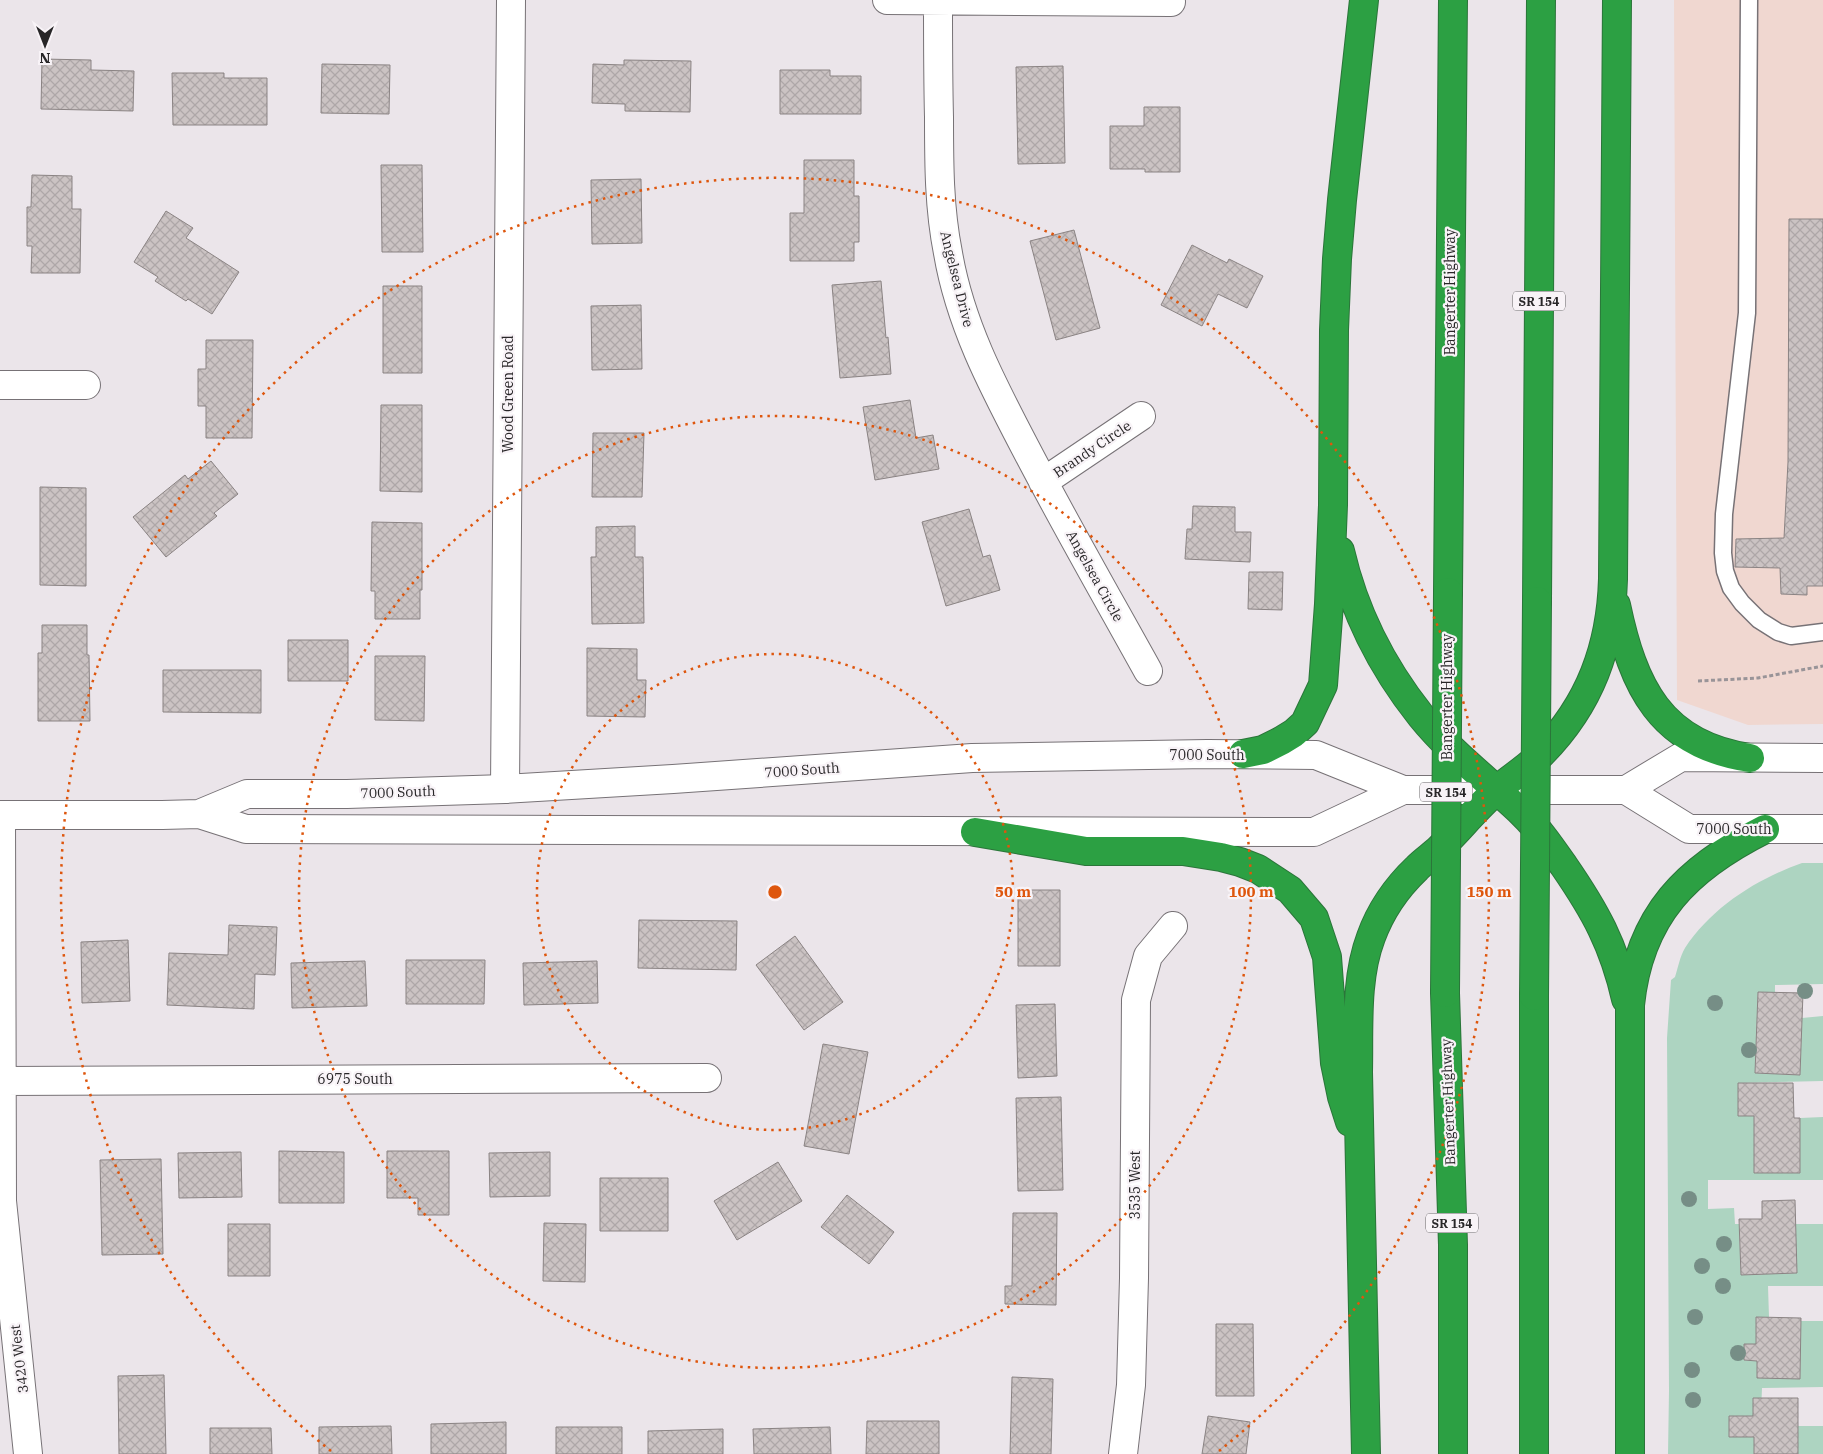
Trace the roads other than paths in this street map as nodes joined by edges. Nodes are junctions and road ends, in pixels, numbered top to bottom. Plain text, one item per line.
1 (511, 0) edge
2 (887, 0) edge
3 (938, 0) edge
4 (1364, 0) edge
5 (1453, 0) edge
6 (1541, 0) edge
7 (1617, 0) edge
8 (1750, 0) edge
9 (1171, 2) dead end
10 (0, 384) edge
11 (86, 384) dead end
12 (1141, 416) dead end
13 (1042, 482) junction
14 (1333, 505) junction
15 (1613, 579) junction
16 (1823, 632) edge
17 (1148, 671) dead end
18 (1243, 754) junction
19 (1750, 758) junction
20 (1823, 758) edge
21 (505, 789) junction
22 (1403, 790) junction
23 (1497, 790) junction
24 (1626, 790) junction
25 (199, 814) junction
26 (0, 815) edge
27 (1765, 829) junction
28 (1823, 829) edge
29 (975, 832) junction
30 (1173, 926) dead end
31 (1630, 1028) junction
32 (707, 1078) dead end
33 (2, 1081) junction
34 (1361, 1149) junction
35 (28, 1454) edge
36 (1124, 1454) edge
37 (1366, 1454) edge
38 (1453, 1454) edge
39 (1534, 1454) edge
40 (1630, 1454) edge

1 - 21 street, Wood Green Road
2 - 3 street
3 - 9 street
3 - 13 street, Angelsea Drive
4 - 14 highway
5 - 38 highway, Bangerter Highway / SR 154, bridge
6 - 39 highway, SR 154, bridge
7 - 15 highway
8 - 16 lane
10 - 11 street
12 - 13 street, Brandy Circle
13 - 17 street, Angelsea Circle
14 - 18 highway
14 - 23 highway
15 - 19 highway
15 - 23 highway
18 - 21 street, 7000 South
18 - 22 street, 7000 South
19 - 20 street
19 - 24 street
21 - 25 street, 7000 South
22 - 23 street, 7000 South
22 - 29 street, 7000 South
23 - 24 street, 7000 South
23 - 31 highway
23 - 34 highway
24 - 27 street, 7000 South
25 - 26 street, 7000 South
25 - 29 street, 7000 South
26 - 33 street, 3420 West
27 - 28 street, 7000 South
27 - 31 highway
29 - 34 highway
30 - 36 street, 3535 West
31 - 40 highway
32 - 33 street, 6975 South
33 - 35 street, 3420 West
34 - 37 highway

